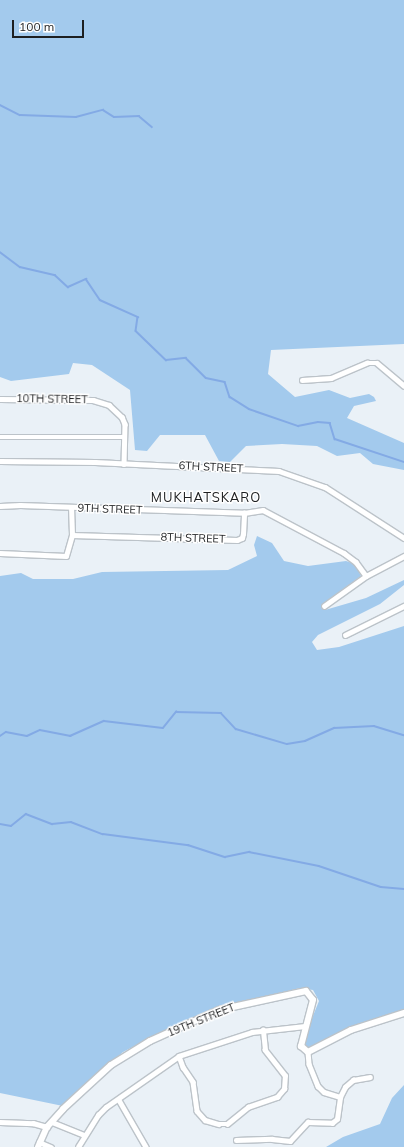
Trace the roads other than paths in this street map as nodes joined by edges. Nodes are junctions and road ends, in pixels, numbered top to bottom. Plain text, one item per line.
1 (302, 380) dead end
2 (404, 386) edge
3 (0, 399) edge
4 (0, 437) edge
5 (125, 437) junction
6 (0, 461) edge
7 (124, 464) junction
8 (0, 506) edge
9 (71, 508) junction
10 (244, 513) junction
11 (72, 535) junction
12 (404, 538) edge
13 (0, 553) edge
14 (404, 556) edge
15 (366, 576) junction
16 (324, 606) dead end
17 (404, 606) edge
18 (345, 635) dead end
19 (404, 1013) edge
20 (305, 1026) junction
21 (263, 1030) junction
22 (308, 1052) junction
23 (179, 1056) junction
24 (370, 1077) dead end
25 (340, 1097) junction
26 (119, 1100) junction
27 (0, 1122) edge
28 (50, 1125) junction
29 (84, 1135) junction
30 (236, 1140) dead end
31 (39, 1145) edge
32 (51, 1147) edge
33 (78, 1147) edge
34 (146, 1147) edge

1 - 2 street
3 - 5 street, 10TH STREET
4 - 5 street
5 - 7 street, 10TH STREET
6 - 7 street, 6TH STREET
7 - 12 street, 6TH STREET
8 - 9 street, 9TH STREET
9 - 10 street, 9TH STREET
9 - 11 street
10 - 11 street, 8TH STREET
10 - 15 street
11 - 13 street
14 - 15 street
15 - 16 street
17 - 18 street
19 - 22 street
20 - 21 street
20 - 22 street, 19TH STREET
20 - 28 street, 19TH STREET
21 - 23 street
21 - 23 street
22 - 25 street
23 - 26 street
24 - 25 street
25 - 30 street
26 - 29 street
26 - 34 street
27 - 28 street
28 - 29 street
28 - 31 street, 19TH STREET
29 - 33 street
31 - 32 street

